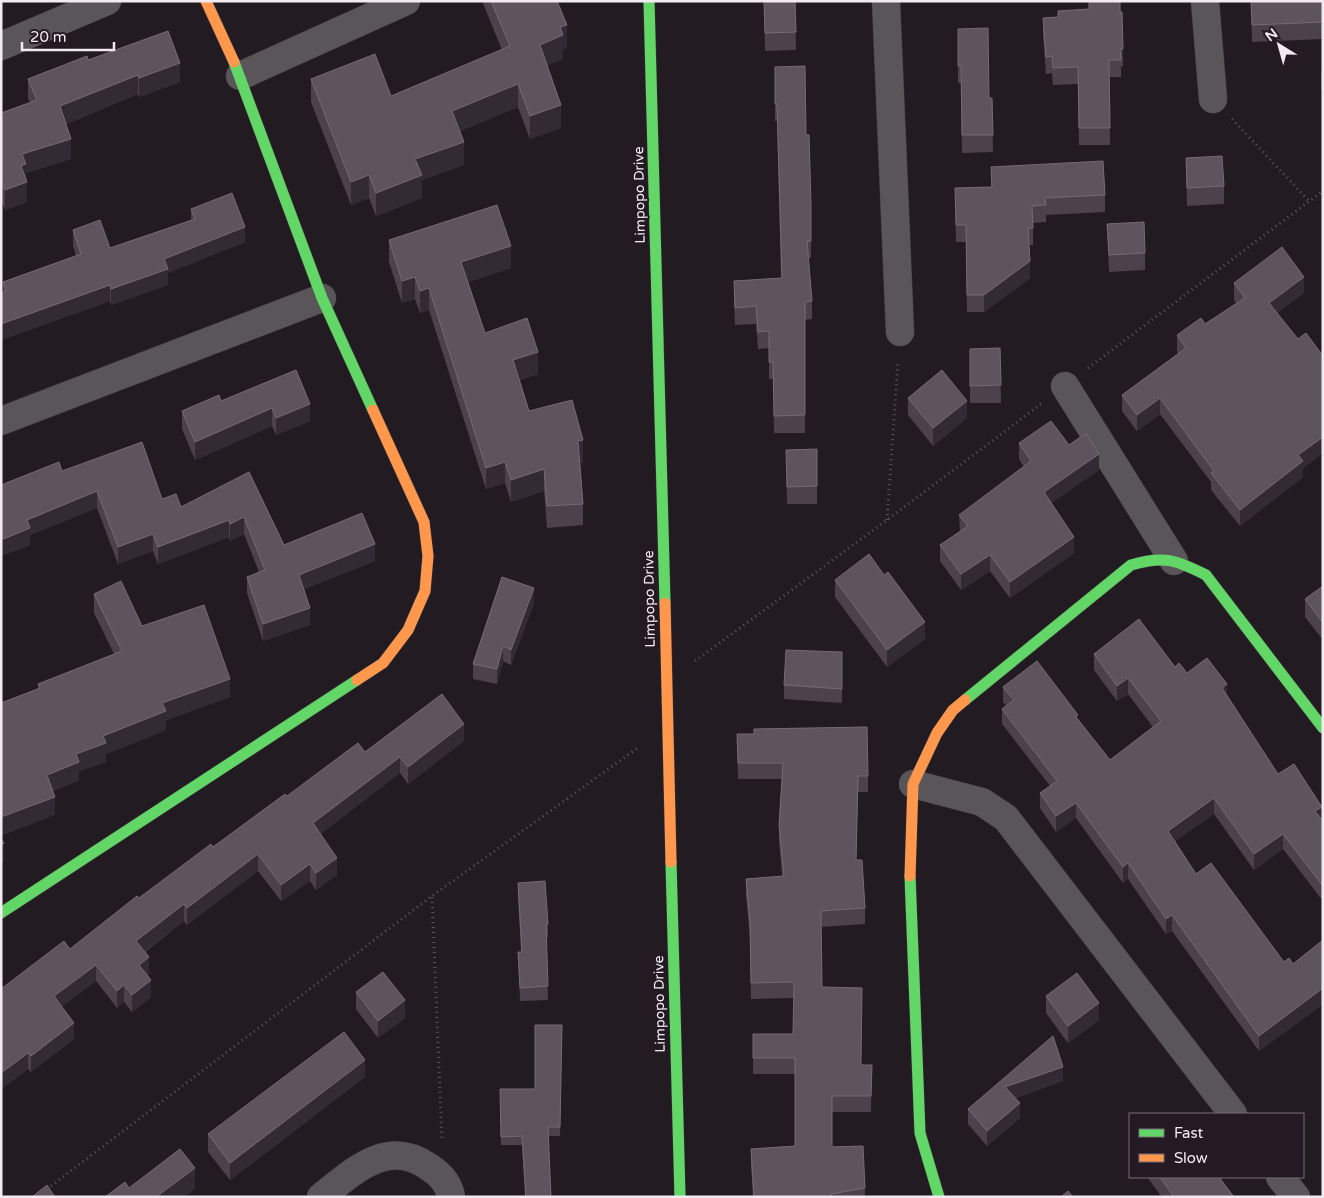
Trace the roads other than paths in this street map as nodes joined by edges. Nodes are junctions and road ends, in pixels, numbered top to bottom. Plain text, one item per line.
1 (107, 1) edge
2 (206, 1) edge
3 (406, 1) edge
4 (649, 1) edge
5 (886, 1) edge
6 (1205, 1) edge
7 (1, 46) edge
8 (240, 76) junction
9 (1213, 99) road end
10 (322, 298) junction
11 (900, 332) road end
12 (1065, 386) road end
13 (1, 421) edge
14 (1174, 561) junction
15 (1323, 728) edge
16 (913, 784) junction
17 (1, 913) edge
18 (1232, 1113) edge
19 (1281, 1178) edge
20 (447, 1189) edge
21 (321, 1197) edge
22 (680, 1197) edge
23 (938, 1197) edge
24 (1296, 1197) edge

1 - 7 street
2 - 8 street
3 - 8 street
4 - 22 street, Limpopo Drive
5 - 11 street
6 - 9 street
8 - 10 street
10 - 13 street
10 - 17 street
12 - 14 street
14 - 15 street
14 - 16 street
16 - 18 street
16 - 23 street
19 - 24 street
20 - 21 street

